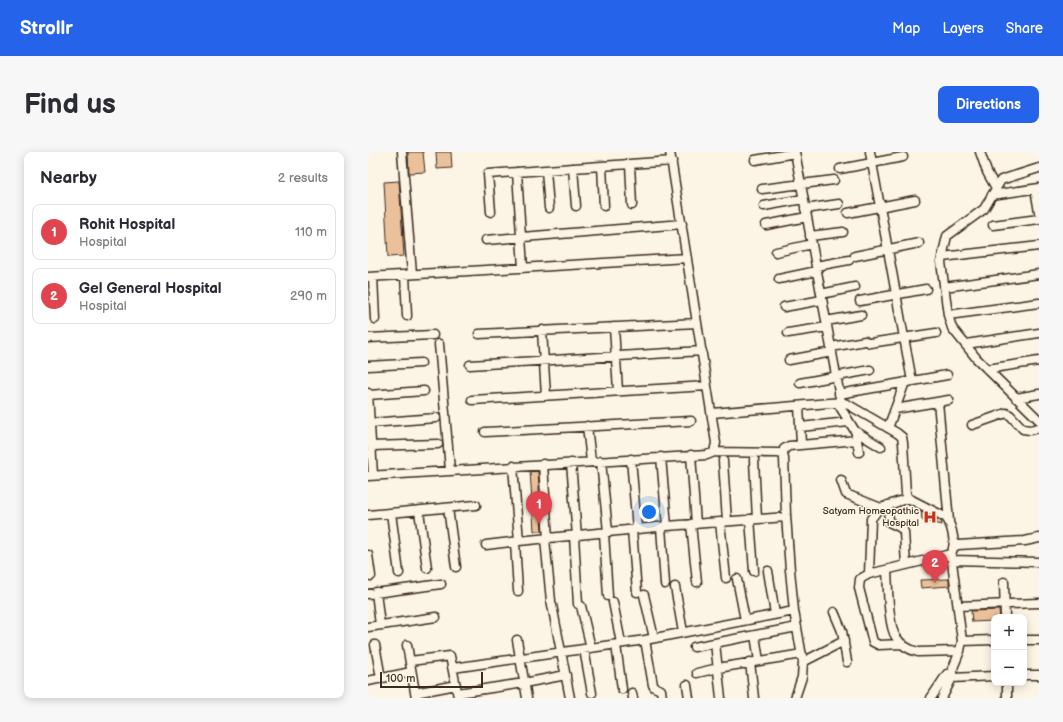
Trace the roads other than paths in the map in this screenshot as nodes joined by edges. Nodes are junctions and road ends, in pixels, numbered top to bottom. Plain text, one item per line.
1 (402, 152) edge
2 (670, 152) edge
3 (870, 152) edge
4 (980, 152) edge
5 (795, 153) edge
6 (903, 157) dead end
7 (755, 160) dead end
8 (672, 161) junction
9 (872, 163) junction
10 (630, 164) junction
11 (602, 166) junction
12 (573, 168) junction
13 (1039, 168) edge
14 (840, 169) dead end
15 (546, 170) junction
16 (517, 172) junction
17 (834, 180) dead end
18 (800, 184) junction
19 (1037, 189) edge
20 (762, 190) dead end
21 (994, 191) junction
22 (803, 199) junction
23 (915, 200) dead end
24 (839, 204) dead end
25 (632, 205) dead end
26 (576, 206) dead end
27 (604, 206) dead end
28 (764, 206) dead end
29 (880, 206) junction
30 (548, 208) dead end
31 (490, 212) dead end
32 (1039, 212) edge
33 (806, 213) junction
34 (848, 213) dead end
35 (1039, 219) edge
36 (682, 224) junction
37 (766, 225) dead end
38 (993, 225) dead end
39 (843, 232) dead end
40 (522, 237) junction
41 (486, 240) dead end
42 (811, 240) junction
43 (919, 243) dead end
44 (1039, 246) edge
45 (888, 249) junction
46 (776, 252) dead end
47 (942, 257) junction
48 (687, 258) junction
49 (523, 268) junction
50 (816, 268) junction
51 (1039, 274) edge
52 (409, 275) junction
53 (371, 277) edge
54 (779, 278) dead end
55 (855, 287) dead end
56 (944, 287) junction
57 (926, 289) dead end
58 (896, 294) junction
59 (822, 297) junction
60 (860, 301) dead end
61 (1039, 303) edge
62 (784, 307) dead end
63 (861, 315) dead end
64 (948, 315) junction
65 (407, 316) dead end
66 (375, 319) dead end
67 (697, 323) junction
68 (826, 324) junction
69 (614, 327) junction
70 (542, 330) junction
71 (936, 333) dead end
72 (1039, 333) edge
73 (480, 334) dead end
74 (788, 334) dead end
75 (433, 335) dead end
76 (368, 338) edge
77 (904, 338) junction
78 (440, 344) dead end
79 (966, 344) junction
80 (831, 349) junction
81 (702, 351) junction
82 (616, 356) junction
83 (789, 360) dead end
84 (544, 361) junction
85 (1039, 361) edge
86 (421, 363) dead end
87 (470, 365) dead end
88 (368, 366) edge
89 (987, 369) junction
90 (870, 370) dead end
91 (947, 375) dead end
92 (836, 377) junction
93 (908, 382) junction
94 (800, 383) dead end
95 (707, 386) junction
96 (424, 391) dead end
97 (618, 391) junction
98 (368, 394) edge
99 (1039, 394) edge
100 (546, 396) junction
101 (1016, 398) junction
102 (839, 399) junction
103 (472, 400) dead end
104 (949, 400) dead end
105 (938, 402) junction
106 (799, 406) junction
107 (895, 409) junction
108 (712, 413) junction
109 (436, 418) dead end
110 (1039, 420) edge
111 (691, 421) dead end
112 (849, 422) junction
113 (370, 423) junction
114 (972, 425) dead end
115 (587, 426) junction
116 (800, 426) junction
117 (888, 428) junction
118 (1039, 428) edge
119 (855, 431) junction
120 (485, 432) dead end
121 (857, 440) junction
122 (438, 444) dead end
123 (801, 444) junction
124 (372, 446) junction
125 (881, 447) dead end
126 (714, 452) junction
127 (859, 452) dead end
128 (783, 454) junction
129 (691, 455) junction
130 (661, 457) junction
131 (631, 459) junction
132 (754, 460) dead end
133 (591, 461) junction
134 (601, 461) junction
135 (723, 461) dead end
136 (571, 463) junction
137 (542, 464) junction
138 (513, 466) junction
139 (450, 470) junction
140 (370, 476) edge
141 (841, 480) dead end
142 (908, 498) junction
143 (476, 505) dead end
144 (885, 507) junction
145 (448, 508) junction
146 (419, 511) junction
147 (391, 513) junction
148 (368, 515) edge
149 (786, 517) junction
150 (753, 519) junction
151 (724, 521) junction
152 (949, 521) junction
153 (694, 524) junction
154 (664, 527) junction
155 (635, 530) junction
156 (606, 533) junction
157 (576, 536) junction
158 (1039, 538) edge
159 (546, 539) junction
160 (517, 541) junction
161 (486, 546) dead end
162 (952, 554) junction
163 (368, 555) edge
164 (1039, 562) edge
165 (906, 565) junction
166 (456, 567) dead end
167 (427, 568) dead end
168 (887, 570) junction
169 (754, 571) dead end
170 (768, 571) dead end
171 (399, 572) dead end
172 (869, 574) junction
173 (371, 576) dead end
174 (726, 578) dead end
175 (737, 579) dead end
176 (697, 582) dead end
177 (1004, 582) dead end
178 (441, 584) dead end
179 (665, 584) dead end
180 (674, 587) dead end
181 (518, 591) dead end
182 (372, 593) edge
183 (1039, 603) edge
184 (1005, 604) junction
185 (958, 606) junction
186 (794, 611) junction
187 (834, 612) dead end
188 (775, 614) junction
189 (1005, 614) edge
190 (436, 617) dead end
191 (744, 620) junction
192 (380, 625) junction
193 (368, 627) edge
194 (797, 627) junction
195 (683, 632) junction
196 (755, 635) junction
197 (650, 639) junction
198 (517, 640) dead end
199 (991, 640) edge
200 (1027, 640) edge
201 (1039, 640) edge
202 (844, 641) junction
203 (962, 641) junction
204 (715, 643) junction
205 (619, 644) junction
206 (902, 644) junction
207 (374, 645) dead end
208 (407, 645) dead end
209 (694, 647) dead end
210 (587, 648) junction
211 (960, 651) junction
212 (562, 652) junction
213 (520, 658) junction
214 (802, 658) junction
215 (410, 661) junction
216 (759, 661) junction
217 (750, 662) junction
218 (847, 662) dead end
219 (453, 668) junction
220 (718, 668) junction
221 (411, 672) junction
222 (697, 673) dead end
223 (566, 675) junction
224 (1027, 675) edge
225 (1039, 675) edge
226 (991, 676) edge
227 (948, 677) junction
228 (381, 678) junction
229 (368, 681) edge
230 (524, 683) junction
231 (687, 685) dead end
232 (1007, 686) edge
233 (622, 689) dead end
234 (457, 692) edge
235 (592, 693) dead end
236 (415, 695) edge
237 (526, 698) edge
238 (570, 698) edge
239 (662, 698) edge
240 (689, 698) edge
241 (721, 698) edge
242 (754, 698) edge
243 (795, 698) edge
244 (931, 698) edge
245 (942, 698) edge
246 (1008, 698) edge

1 - 52 street
2 - 8 street
3 - 9 street
4 - 21 street
5 - 7 street
5 - 18 street
6 - 9 street
8 - 10 street
8 - 36 street
9 - 14 street
9 - 29 street
10 - 11 street
10 - 25 street
11 - 12 street
11 - 27 street
12 - 15 street
12 - 26 street
13 - 21 street
15 - 16 street
15 - 30 street
16 - 31 street
16 - 40 street
17 - 18 street
18 - 20 street
18 - 22 street
19 - 21 street
19 - 32 street
21 - 47 street
22 - 28 street
22 - 33 street
23 - 29 street
24 - 33 street
29 - 34 street
29 - 45 street
33 - 37 street
33 - 42 street
35 - 38 street
36 - 40 street
36 - 48 street
39 - 42 street
40 - 41 street
40 - 49 street
42 - 46 street
42 - 50 street
43 - 45 street
44 - 47 street
45 - 50 street
45 - 58 street
47 - 56 street
48 - 49 street
48 - 67 street
49 - 52 street
50 - 54 street
50 - 59 street
51 - 56 street
52 - 53 street
52 - 65 street
53 - 66 street
55 - 59 street
56 - 64 street
57 - 58 street
58 - 60 street
58 - 77 street
59 - 62 street
59 - 68 street
61 - 64 street
63 - 68 street
64 - 79 street
67 - 69 street
67 - 81 street
68 - 74 street
68 - 80 street
69 - 70 street
69 - 82 street
70 - 73 street
70 - 84 street
71 - 77 street
72 - 79 street
75 - 76 street
77 - 80 street
77 - 93 street
78 - 139 street
79 - 89 street
80 - 83 street
80 - 92 street
81 - 82 street
81 - 95 street
82 - 84 street
82 - 97 street
84 - 87 street
84 - 100 street
85 - 89 street
86 - 88 street
89 - 101 street
90 - 92 street
91 - 93 street
92 - 94 street
92 - 102 street
93 - 102 street
93 - 107 street
95 - 97 street
95 - 108 street
96 - 98 street
97 - 100 street
98 - 113 street
99 - 101 street
100 - 103 street
101 - 110 street
102 - 106 street
102 - 112 street
102 - 117 street
104 - 105 street
105 - 107 street
105 - 152 street
106 - 108 street
106 - 116 street
107 - 117 street
108 - 126 street
109 - 113 street
111 - 115 street
112 - 116 street
112 - 119 street
113 - 124 street
114 - 118 street
115 - 120 street
115 - 133 street
116 - 123 street
117 - 142 street
119 - 121 street
119 - 125 street
121 - 123 street
121 - 127 street
122 - 124 street
123 - 128 street
124 - 140 street
126 - 128 street
126 - 129 street
128 - 149 street
129 - 130 street
129 - 153 street
130 - 131 street
130 - 154 street
131 - 134 street
131 - 155 street
132 - 150 street
133 - 134 street
133 - 136 street
134 - 156 street
135 - 151 street
136 - 137 street
136 - 157 street
137 - 138 street
137 - 159 street
138 - 139 street
138 - 160 street
139 - 140 street
141 - 144 street
142 - 144 street
142 - 152 street
143 - 145 street
144 - 165 street
144 - 172 street
145 - 146 street
145 - 166 street
146 - 147 street
146 - 167 street
147 - 148 street
147 - 171 street
149 - 150 street
149 - 186 street
150 - 151 street
150 - 169 street
151 - 153 street
151 - 174 street
152 - 162 street
153 - 154 street
153 - 176 street
154 - 155 street
154 - 179 street
155 - 156 street
155 - 197 street
156 - 157 street
156 - 205 street
157 - 159 street
157 - 210 street
158 - 162 street
159 - 160 street
159 - 212 street
160 - 161 street
160 - 181 street
162 - 164 street
162 - 165 street
162 - 185 street
163 - 173 street
165 - 168 street
168 - 172 street
168 - 206 street
170 - 188 street
172 - 206 street
175 - 191 street
177 - 184 street
178 - 182 street
180 - 195 street
182 - 192 street
183 - 184 street
184 - 185 street
184 - 189 street
185 - 203 street
186 - 188 street
186 - 194 street
187 - 202 street
188 - 191 street
190 - 192 street
191 - 195 street
192 - 193 street
194 - 196 street
194 - 214 street
195 - 197 street
196 - 204 street
196 - 216 street
197 - 205 street
197 - 239 street
198 - 213 street
199 - 203 street
200 - 201 street
202 - 214 street
202 - 218 street
203 - 211 street
204 - 209 street
204 - 220 street
205 - 210 street
205 - 233 street
206 - 211 street
207 - 228 street
208 - 215 street
210 - 212 street
210 - 235 street
211 - 227 street
212 - 213 street
212 - 223 street
213 - 219 street
213 - 230 street
214 - 216 street
214 - 243 street
215 - 219 street
215 - 221 street
216 - 217 street
217 - 220 street
217 - 242 street
219 - 234 street
220 - 222 street
220 - 241 street
221 - 228 street
221 - 236 street
223 - 230 street
223 - 238 street
224 - 225 street
226 - 227 street
227 - 244 street
227 - 245 street
228 - 229 street
230 - 234 street
230 - 237 street
231 - 240 street
232 - 246 street
234 - 236 street

